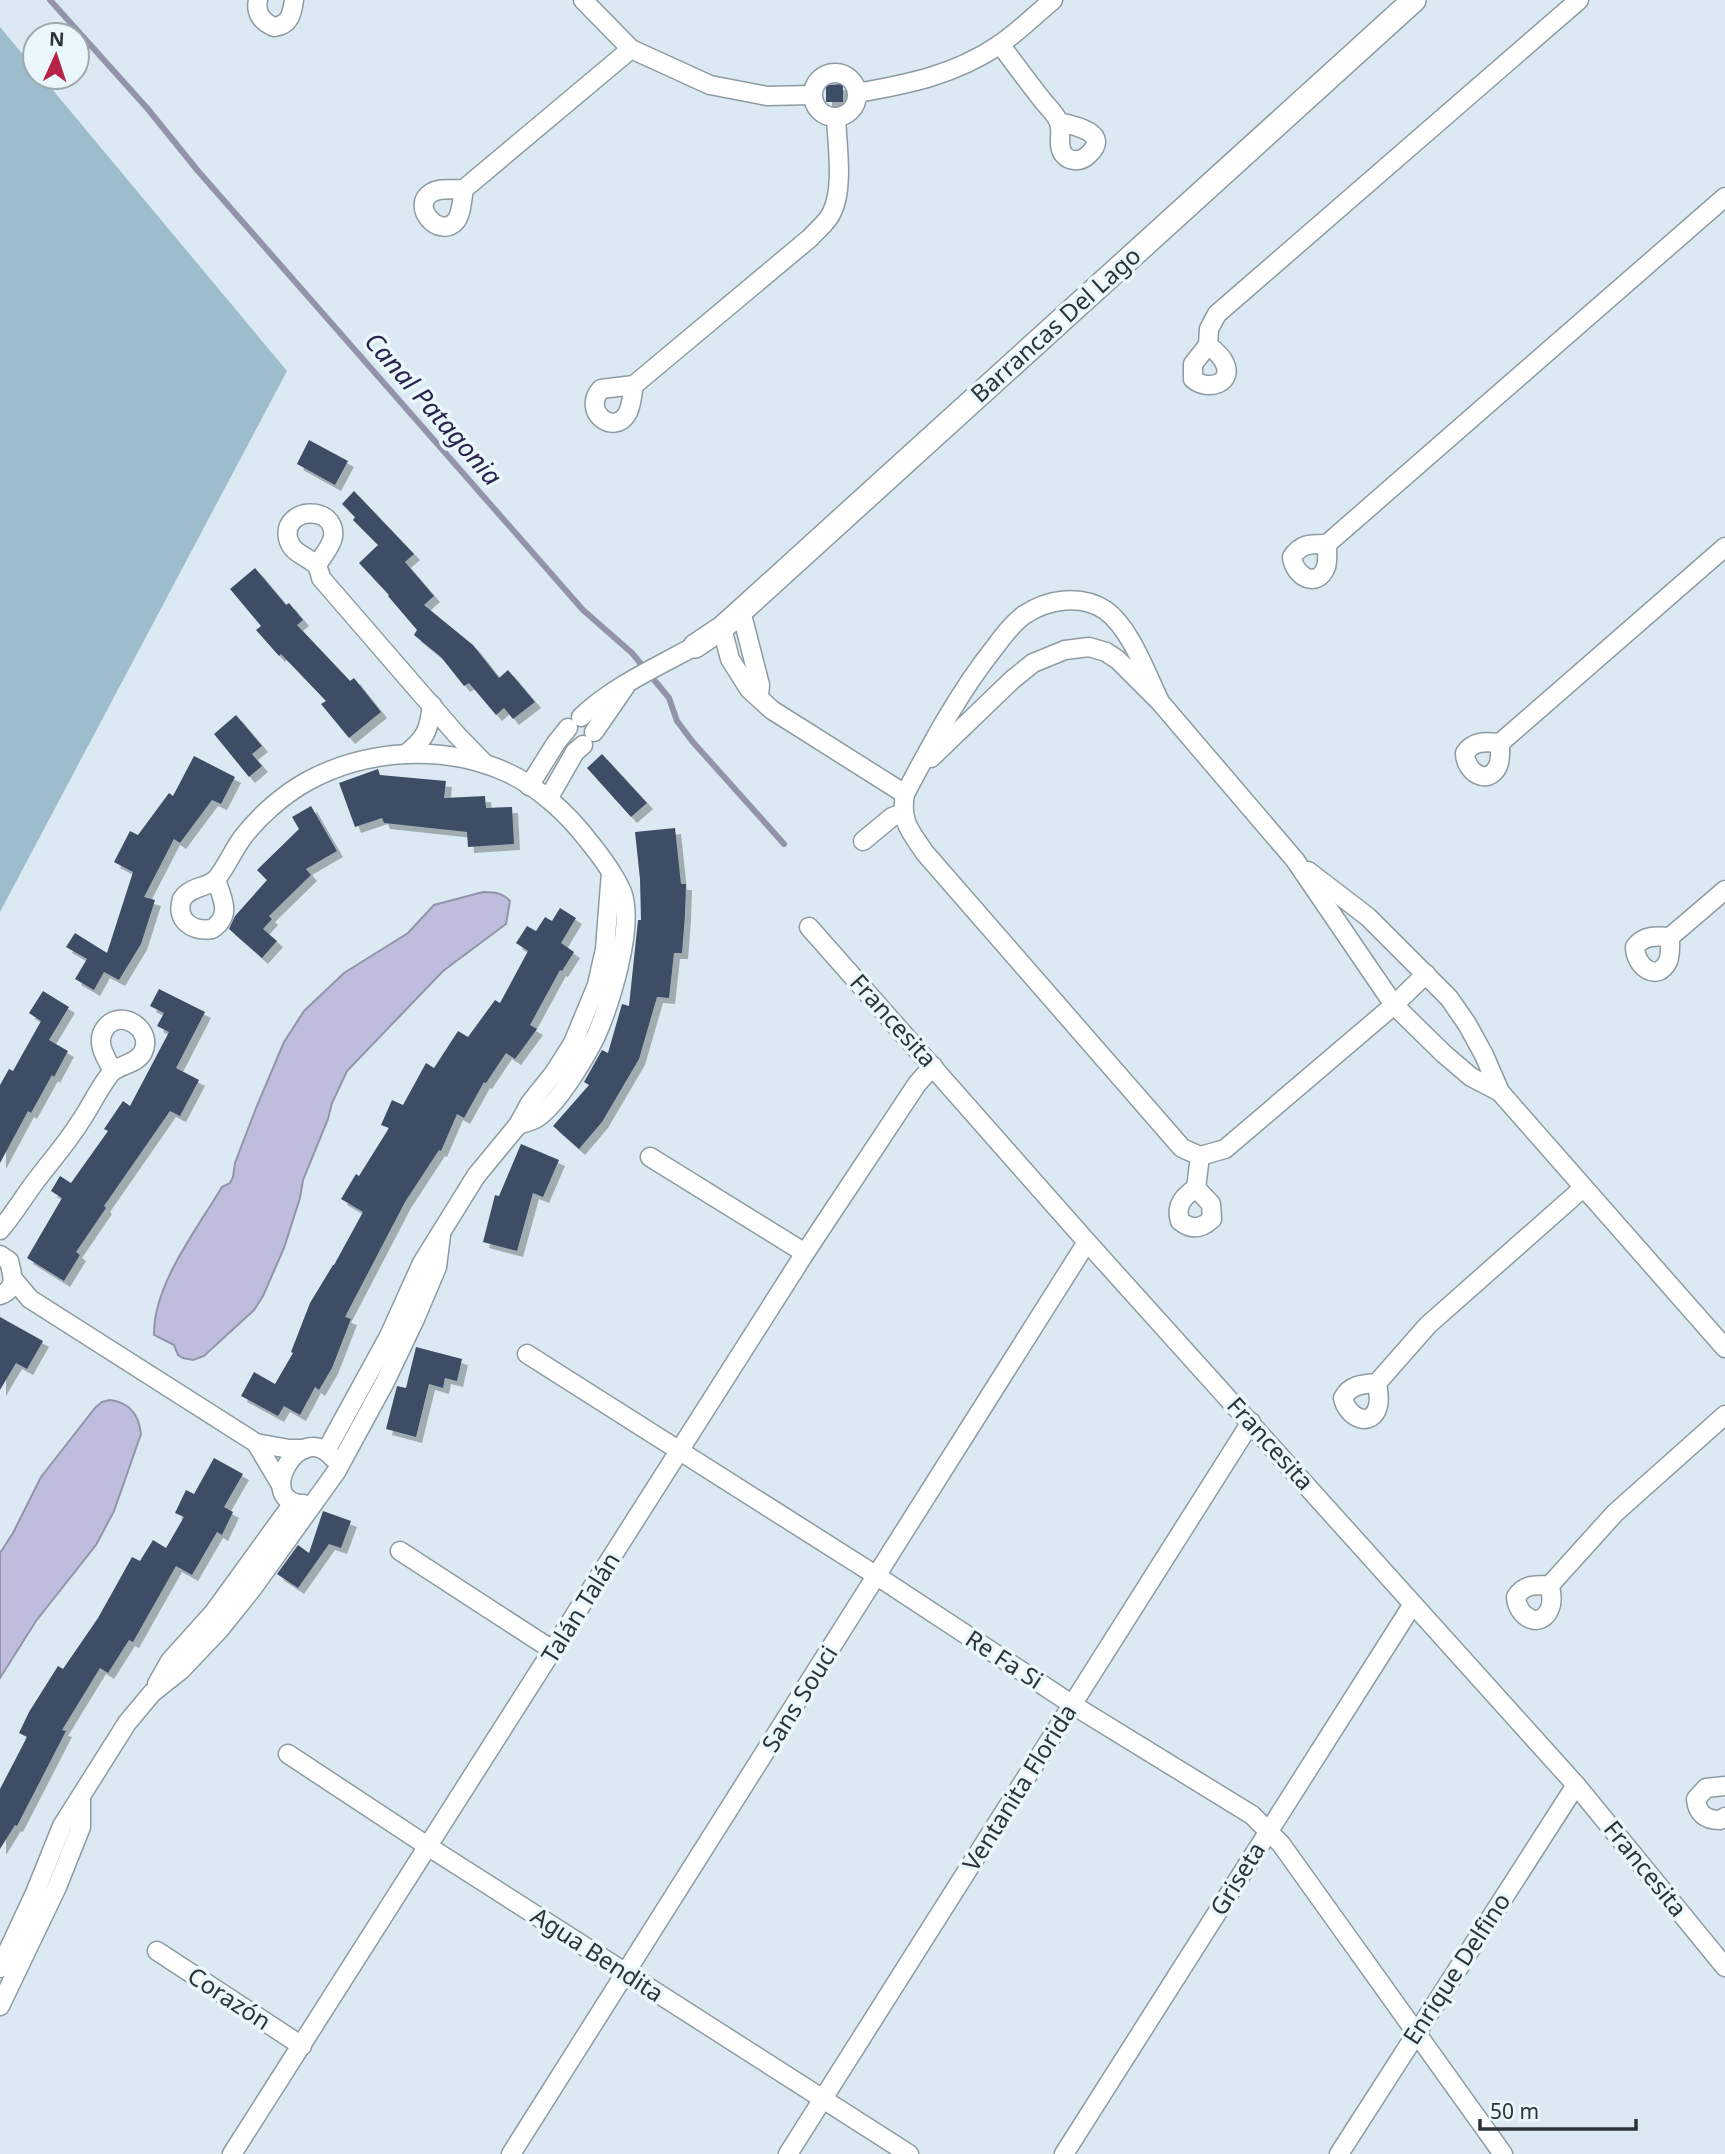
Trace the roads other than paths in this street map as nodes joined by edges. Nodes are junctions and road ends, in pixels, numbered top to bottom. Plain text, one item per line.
1 (258, 0) edge
2 (294, 0) edge
3 (583, 0) edge
4 (1053, 0) edge
5 (1414, 0) edge
6 (1579, 0) edge
7 (1000, 44) junction
8 (631, 49) junction
9 (857, 93) junction
10 (812, 95) junction
11 (836, 117) junction
12 (1059, 122) dead end
13 (464, 189) dead end
14 (1725, 197) edge
15 (1208, 345) dead end
16 (634, 385) dead end
17 (1326, 544) dead end
18 (1725, 547) edge
19 (317, 565) dead end
20 (741, 611) junction
21 (722, 628) junction
22 (687, 650) joint
23 (629, 681) junction
24 (759, 696) junction
25 (1160, 702) junction
26 (432, 705) junction
27 (1500, 743) dead end
28 (407, 754) junction
29 (485, 764) junction
30 (918, 771) junction
31 (529, 786) junction
32 (905, 794) junction
33 (548, 799) junction
34 (904, 813) junction
35 (863, 841) dead end
36 (1295, 860) junction
37 (216, 880) dead end
38 (1725, 890) edge
39 (809, 927) dead end
40 (1670, 937) dead end
41 (1426, 974) junction
42 (1394, 1005) junction
43 (933, 1066) junction
44 (113, 1071) dead end
45 (1500, 1092) junction
46 (1200, 1156) junction
47 (650, 1157) dead end
48 (1196, 1188) dead end
49 (1583, 1188) junction
50 (3, 1226) edge
51 (441, 1235) junction
52 (1087, 1242) junction
53 (805, 1253) junction
54 (4, 1258) edge
55 (14, 1280) junction
56 (1, 1295) edge
57 (30, 1299) junction
58 (1725, 1348) edge
59 (527, 1354) dead end
60 (1377, 1383) dead end
61 (1725, 1415) edge
62 (1251, 1422) junction
63 (256, 1443) junction
64 (305, 1449) junction
65 (326, 1451) junction
66 (680, 1451) junction
67 (335, 1472) junction
68 (281, 1486) junction
69 (292, 1503) junction
70 (312, 1504) junction
71 (400, 1551) dead end
72 (877, 1576) junction
73 (1550, 1585) dead end
74 (1413, 1604) junction
75 (554, 1651) junction
76 (152, 1693) junction
77 (1073, 1705) junction
78 (288, 1754) dead end
79 (1577, 1785) junction
80 (1725, 1786) edge
81 (81, 1799) junction
82 (1725, 1817) edge
83 (1269, 1830) junction
84 (429, 1847) junction
85 (157, 1951) dead end
86 (1725, 1967) edge
87 (0, 1968) edge
88 (626, 1974) junction
89 (0, 2007) edge
90 (1415, 2034) junction
91 (302, 2046) junction
92 (822, 2100) junction
93 (232, 2154) edge
94 (512, 2154) edge
95 (788, 2154) edge
96 (909, 2154) edge
97 (1064, 2154) edge
98 (1339, 2154) edge
99 (1503, 2154) edge

1 - 2 street
3 - 8 street
4 - 7 street
5 - 20 street, Barrancas Del Lago
6 - 15 street
7 - 9 street
7 - 12 street
8 - 10 street
8 - 13 street
9 - 10 street
9 - 11 street
10 - 11 street
11 - 16 street
14 - 17 street
18 - 27 street
19 - 26 street
20 - 21 street, Barrancas Del Lago
20 - 24 street
21 - 22 street, Barrancas Del Lago
21 - 24 street
22 - 23 street
23 - 31 street
23 - 33 street
24 - 32 street
25 - 30 street
25 - 30 street
25 - 36 street
26 - 28 street
26 - 29 street
28 - 29 street
28 - 37 street
29 - 31 street
30 - 32 street
31 - 33 street
32 - 34 street
33 - 51 street
34 - 35 street
34 - 46 street
36 - 41 street
36 - 42 street
38 - 40 street
39 - 43 street, Francesita
41 - 42 street
41 - 45 street
42 - 45 street
42 - 46 street
43 - 52 street, Francesita
43 - 53 street, Talán Talán
44 - 50 street
45 - 49 street
46 - 48 street
47 - 53 street
49 - 58 street
49 - 60 street
50 - 54 street
51 - 65 street
51 - 67 street
52 - 62 street, Francesita
52 - 72 street, Sans Souci
53 - 66 street, Talán Talán
54 - 55 street
55 - 56 street
55 - 57 street
56 - 57 street
57 - 63 street
59 - 66 street, Re Fa Si
61 - 73 street
62 - 74 street, Francesita
62 - 77 street, Ventanita Florida
63 - 64 street
63 - 68 street
64 - 65 street
64 - 68 street
65 - 67 street
66 - 72 street, Re Fa Si
66 - 75 street, Talán Talán
67 - 70 street
68 - 69 street
69 - 70 street
69 - 76 street
70 - 76 street
71 - 75 street
72 - 77 street, Re Fa Si
72 - 88 street, Sans Souci
74 - 79 street, Francesita
74 - 83 street, Griseta
75 - 84 street, Talán Talán
76 - 81 street
77 - 83 street, Re Fa Si
77 - 92 street, Ventanita Florida
78 - 84 street, Agua Bendita
79 - 86 street, Francesita
79 - 90 street, Enrique Delfino
80 - 82 street
81 - 87 street
81 - 89 street
83 - 90 street, Re Fa Si
83 - 97 street, Griseta
84 - 88 street, Agua Bendita
84 - 91 street, Talán Talán
85 - 91 street, Corazón
88 - 92 street, Agua Bendita
88 - 94 street, Sans Souci
90 - 98 street, Enrique Delfino
90 - 99 street, Re Fa Si
91 - 93 street, Talán Talán
92 - 95 street, Ventanita Florida
92 - 96 street, Agua Bendita

